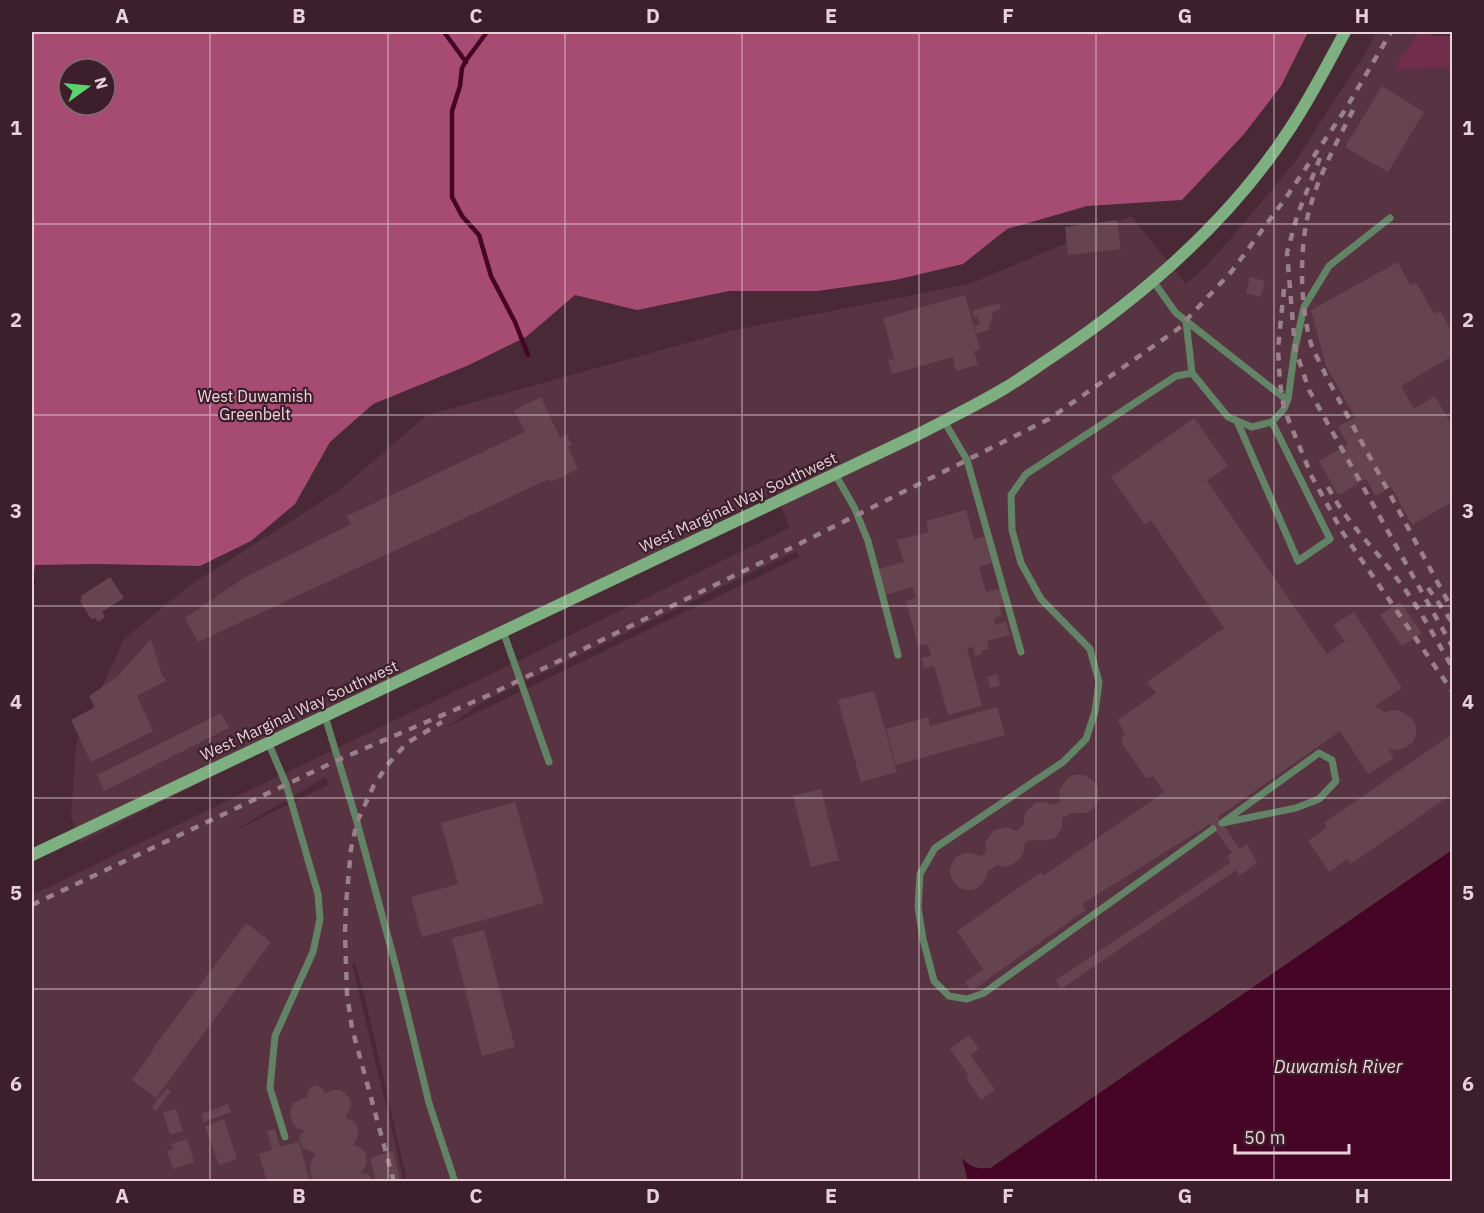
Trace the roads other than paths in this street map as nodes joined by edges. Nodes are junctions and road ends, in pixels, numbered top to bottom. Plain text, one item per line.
1 (1345, 32) edge
2 (1390, 218) dead end
3 (1153, 281) junction
4 (1186, 321) junction
5 (1192, 373) junction
6 (1288, 399) junction
7 (944, 421) junction
8 (1237, 421) junction
9 (1272, 422) junction
10 (835, 474) junction
11 (503, 631) junction
12 (1020, 652) dead end
13 (898, 655) dead end
14 (325, 716) junction
15 (268, 742) junction
16 (549, 762) dead end
17 (1222, 822) joint
18 (1213, 829) dead end
19 (32, 855) edge
20 (285, 1137) dead end
21 (455, 1182) edge

1 - 3 main road, West Marginal Way Southwest
2 - 6 lane
3 - 4 lane
3 - 7 main road, West Marginal Way Southwest
4 - 5 lane
4 - 6 lane
5 - 8 lane
5 - 18 lane
6 - 9 lane
7 - 10 main road, West Marginal Way Southwest
7 - 12 lane
8 - 9 lane
8 - 9 lane
10 - 11 main road, West Marginal Way Southwest
10 - 13 lane
11 - 14 main road, West Marginal Way Southwest
11 - 16 lane
14 - 15 main road, West Marginal Way Southwest
14 - 21 lane
15 - 19 main road, West Marginal Way Southwest
15 - 20 lane
17 - 17 lane

